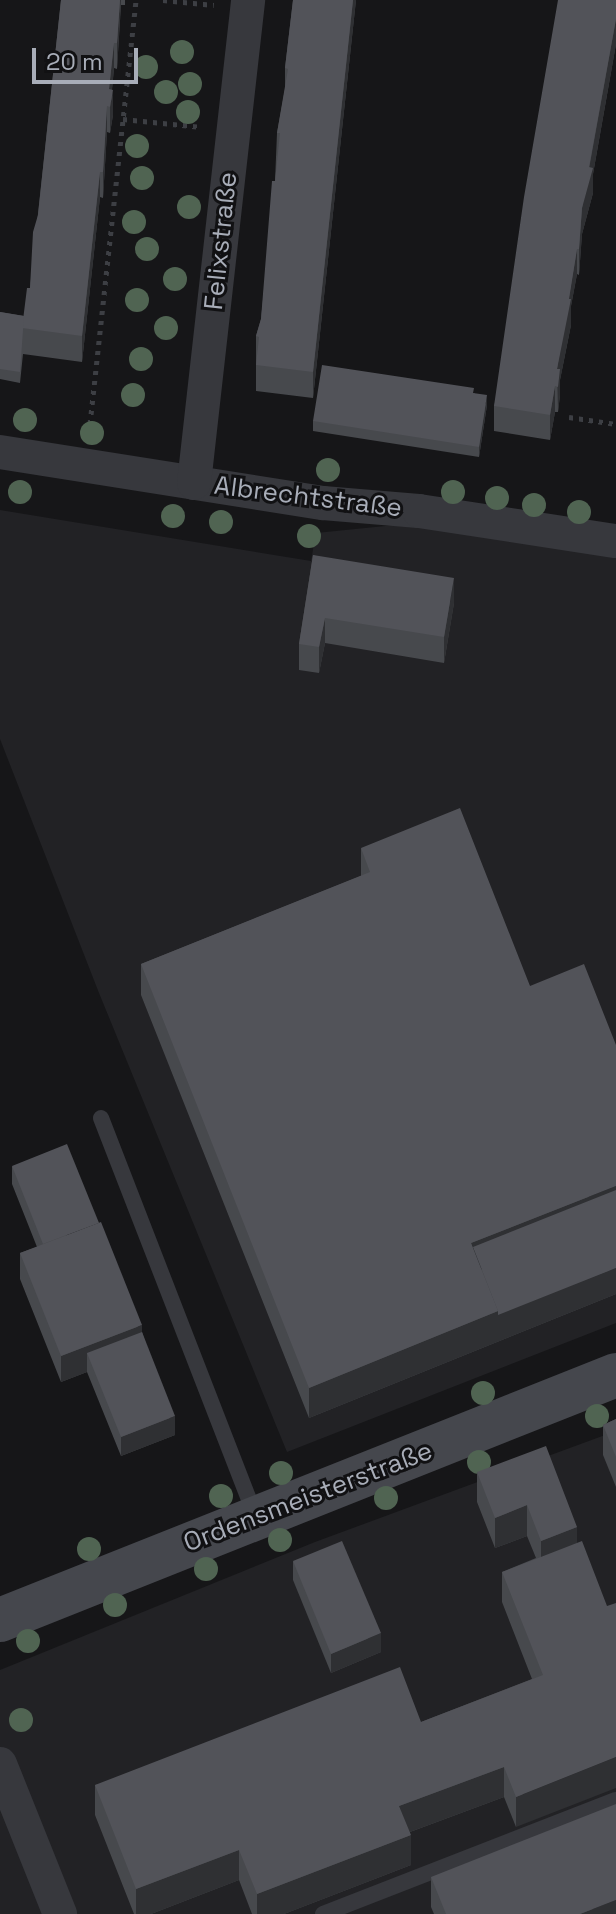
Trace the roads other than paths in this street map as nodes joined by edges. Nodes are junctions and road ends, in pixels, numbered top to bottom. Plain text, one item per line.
1 (247, 4) edge
2 (0, 452) edge
3 (194, 483) junction
4 (616, 541) edge
5 (101, 1118) dead end
6 (616, 1375) edge
7 (255, 1517) junction
8 (0, 1620) edge
9 (0, 1764) edge
10 (616, 1800) edge
11 (60, 1914) edge
12 (323, 1914) edge

1 - 3 street, Felixstraße
2 - 3 street, Albrechtstraße
3 - 4 street, Albrechtstraße
5 - 7 lane
6 - 7 street, Ordensmeisterstraße
7 - 8 street, Ordensmeisterstraße
9 - 11 street
10 - 12 lane

